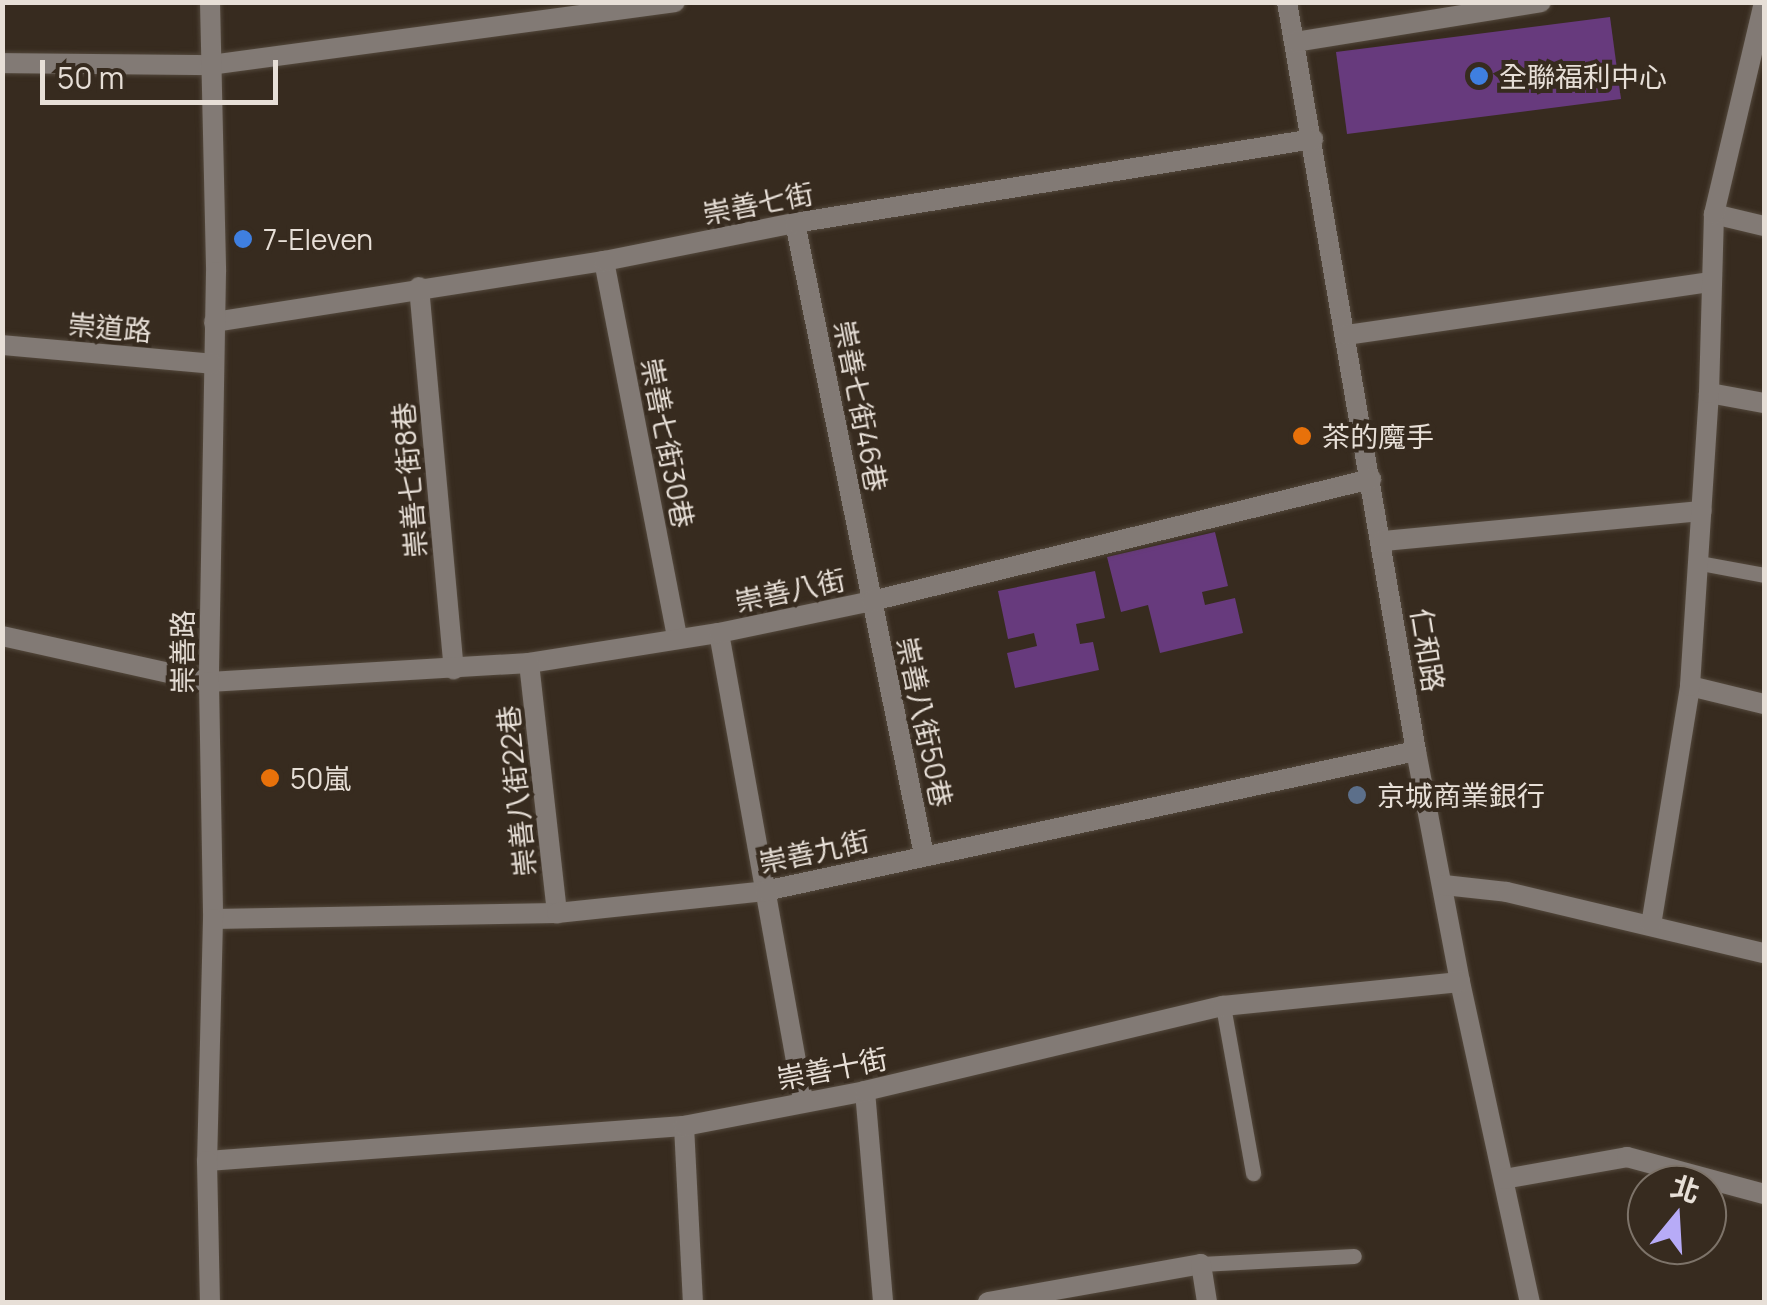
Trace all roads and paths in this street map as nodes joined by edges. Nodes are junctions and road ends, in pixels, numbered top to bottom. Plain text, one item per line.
1 (210, 2) edge
2 (675, 2) edge
3 (1288, 2) edge
4 (1542, 2) edge
5 (1764, 2) edge
6 (1760, 33) edge
7 (1294, 42) junction
8 (2, 63) edge
9 (210, 65) junction
10 (1313, 139) junction
11 (1714, 214) junction
12 (795, 223) junction
13 (1764, 226) edge
14 (604, 261) junction
15 (1711, 282) junction
16 (419, 286) junction
17 (214, 322) junction
18 (1347, 335) junction
19 (2, 345) edge
20 (213, 364) junction
21 (1709, 393) junction
22 (1764, 403) edge
23 (1372, 480) junction
24 (1702, 511) junction
25 (1384, 540) junction
26 (1700, 564) junction
27 (1764, 575) edge
28 (872, 601) junction
29 (718, 633) junction
30 (2, 636) edge
31 (677, 636) junction
32 (530, 662) junction
33 (454, 669) junction
34 (209, 682) junction
35 (1690, 686) junction
36 (1764, 704) edge
37 (1416, 750) junction
38 (924, 855) junction
39 (1444, 885) junction
40 (766, 891) junction
41 (557, 913) junction
42 (213, 919) junction
43 (1651, 925) junction
44 (1764, 953) edge
45 (1460, 982) junction
46 (1224, 1006) junction
47 (865, 1090) junction
48 (802, 1101) junction
49 (684, 1126) junction
50 (207, 1161) junction
51 (1253, 1173) dead end
52 (1504, 1179) junction
53 (1764, 1194) edge
54 (1354, 1256) dead end
55 (1201, 1264) junction
56 (210, 1302) edge
57 (693, 1302) edge
58 (884, 1302) edge
59 (988, 1302) edge
60 (1207, 1302) edge
61 (1530, 1302) edge

1 - 9 street, 崇善路
2 - 9 street
3 - 7 street, 仁和路
4 - 7 street
5 - 6 street
6 - 11 street
7 - 10 street, 仁和路
8 - 9 street
9 - 17 street, 崇善路
10 - 12 street, 崇善七街
10 - 18 street, 仁和路
11 - 13 street
11 - 15 street
12 - 14 street, 崇善七街
12 - 28 street, 崇善七街46巷
14 - 16 street, 崇善七街
14 - 31 street, 崇善七街30巷
15 - 18 street
15 - 21 street
16 - 17 street, 崇善七街
16 - 33 street, 崇善七街8巷
17 - 20 street, 崇善路
18 - 23 street, 仁和路
19 - 20 street, 崇道路
20 - 34 street, 崇善路
21 - 22 street
21 - 24 street
23 - 25 street, 仁和路
23 - 28 street, 崇善八街
24 - 25 street
24 - 26 street
25 - 37 street, 仁和路
26 - 27 lane
26 - 35 street
28 - 29 street, 崇善八街
28 - 38 street, 崇善八街50巷
29 - 31 street, 崇善八街
29 - 40 street
30 - 34 street, 崇善八街
31 - 32 street, 崇善八街
32 - 33 street, 崇善八街
32 - 41 street, 崇善八街22巷
33 - 34 street, 崇善八街
34 - 42 street, 崇善路
35 - 36 street
35 - 43 street
37 - 38 street, 崇善九街
37 - 39 street, 仁和路
38 - 40 street, 崇善九街
39 - 43 street
39 - 45 street, 仁和路
40 - 41 street, 崇善九街
40 - 48 street
41 - 42 street, 崇善九街
42 - 50 street, 崇善路
43 - 44 street
45 - 46 street, 崇善十街
45 - 52 street, 仁和路
46 - 47 street, 崇善十街
46 - 51 lane
47 - 48 street, 崇善十街
47 - 58 street
48 - 49 street, 崇善十街
49 - 50 street, 崇善十街
49 - 57 street
50 - 56 street, 崇善路
52 - 53 street
52 - 61 street, 仁和路
54 - 55 lane
55 - 59 street
55 - 60 street

